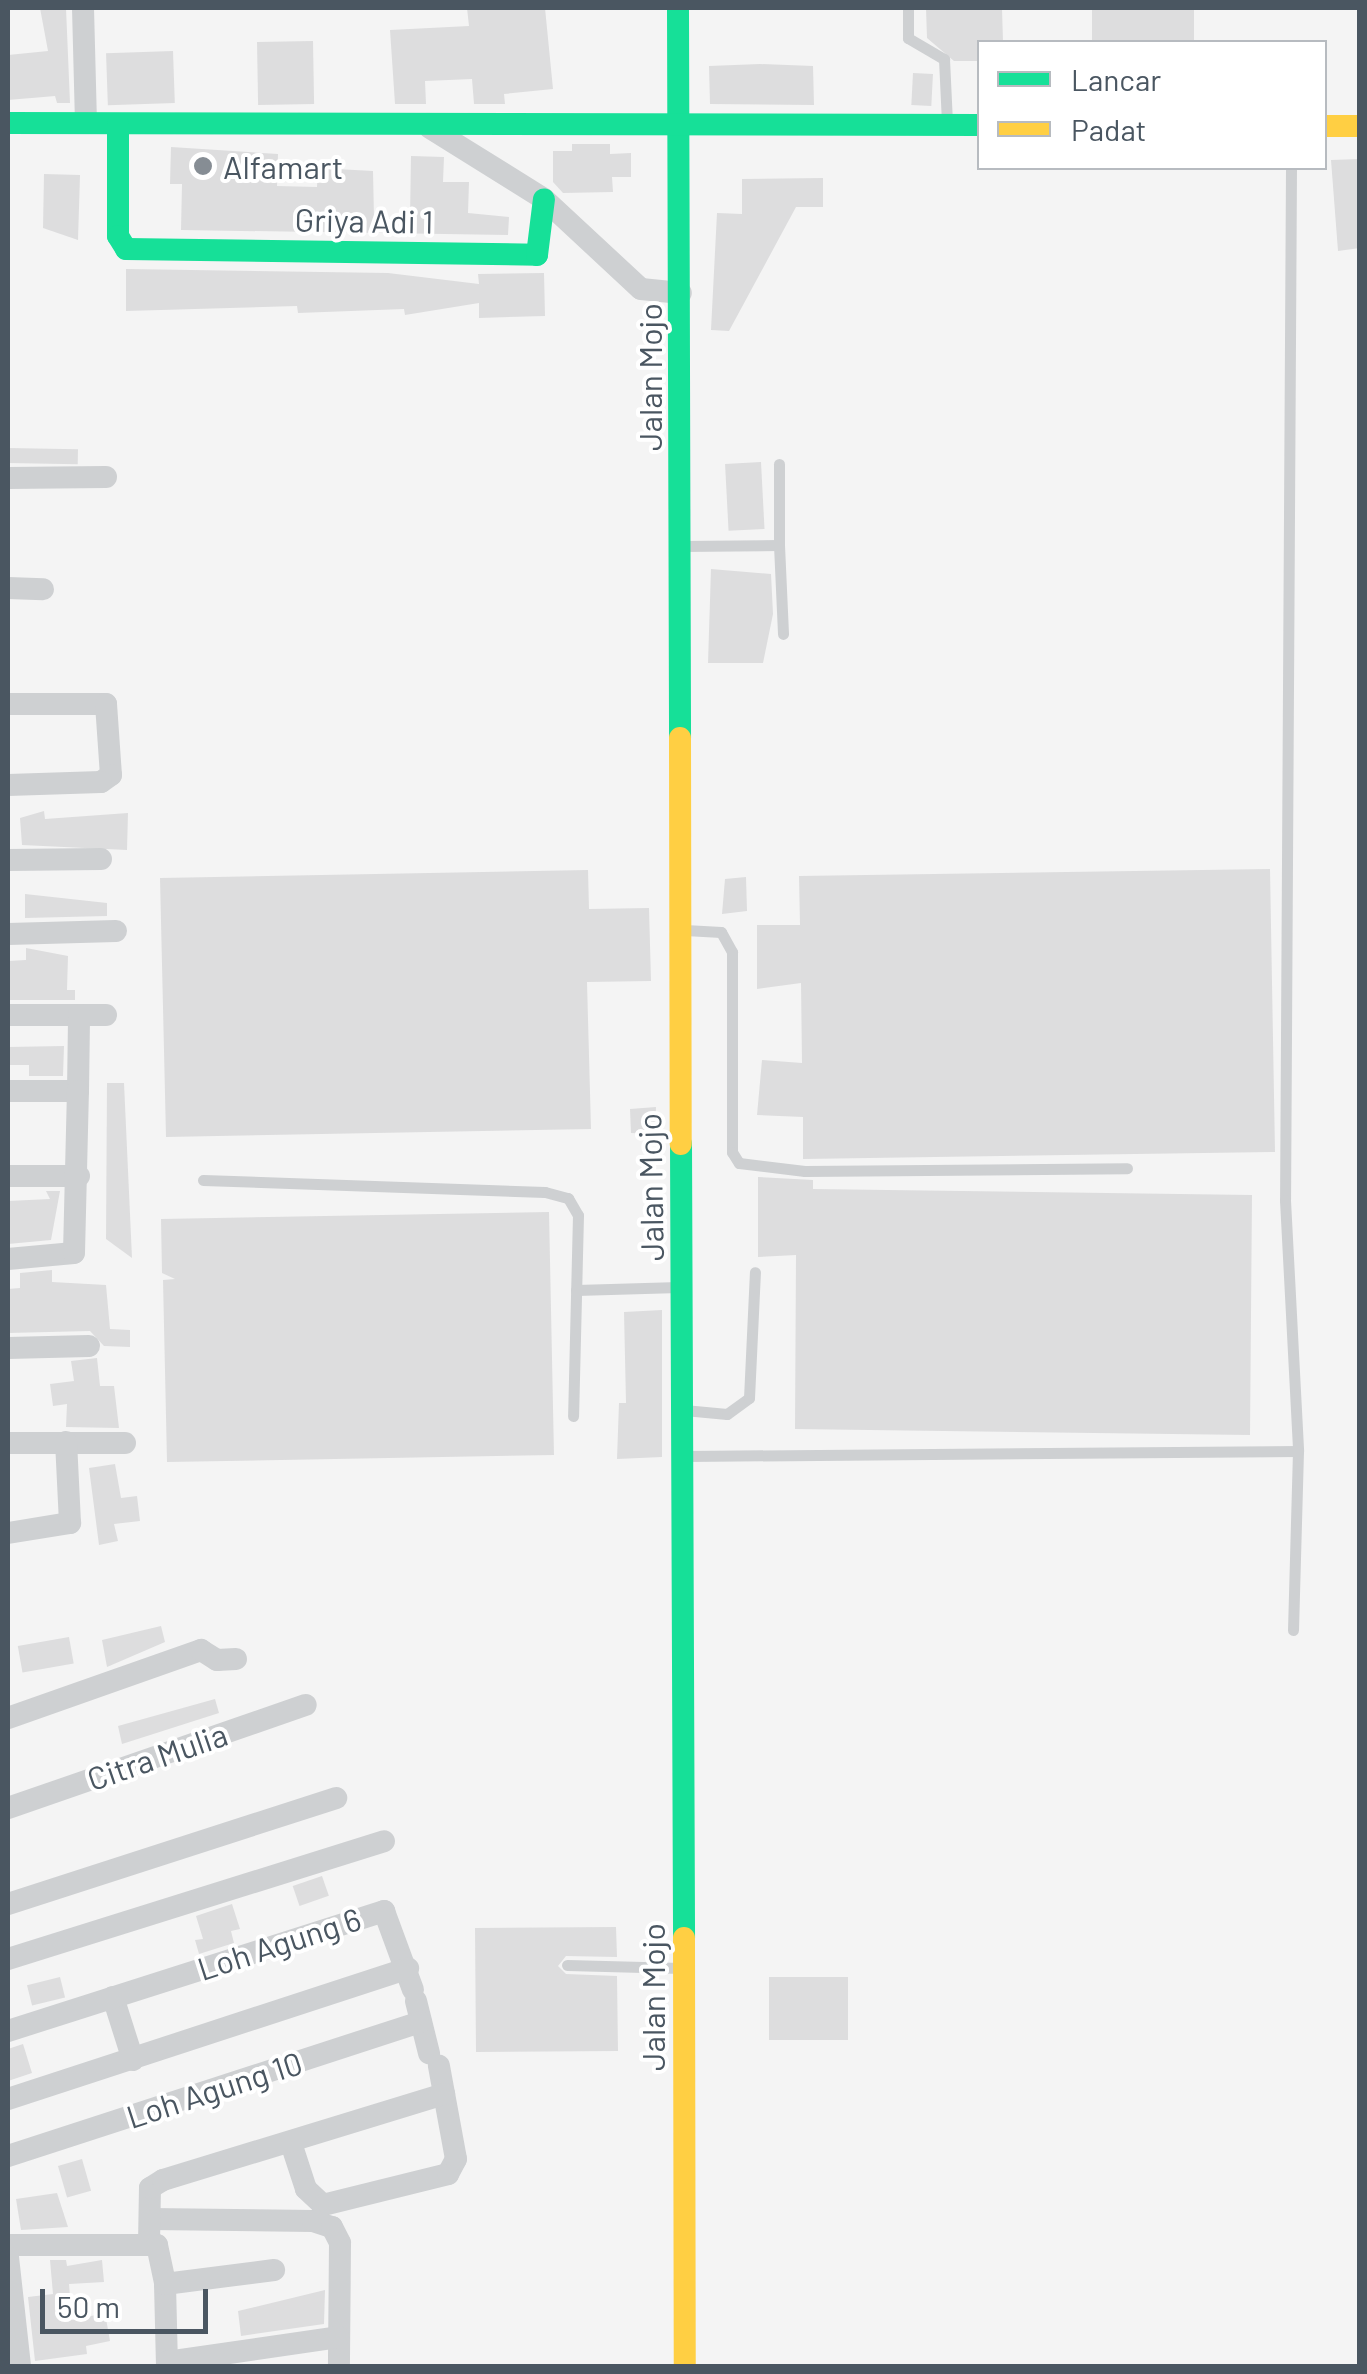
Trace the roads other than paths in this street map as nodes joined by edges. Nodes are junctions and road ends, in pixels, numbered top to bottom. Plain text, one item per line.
1 (83, 8) edge
2 (678, 8) edge
3 (908, 8) edge
4 (8, 123) edge
5 (86, 123) junction
6 (118, 124) junction
7 (977, 124) edge
8 (680, 125) junction
9 (947, 125) junction
10 (1327, 126) edge
11 (1360, 126) edge
12 (430, 128) junction
13 (1291, 170) edge
14 (544, 199) junction
15 (669, 293) junction
16 (779, 464) dead end
17 (106, 477) dead end
18 (8, 478) edge
19 (682, 546) junction
20 (779, 546) junction
21 (8, 588) edge
22 (43, 589) dead end
23 (782, 634) dead end
24 (8, 704) edge
25 (8, 786) edge
26 (101, 859) dead end
27 (8, 860) edge
28 (680, 930) junction
29 (116, 931) dead end
30 (8, 934) edge
31 (8, 1015) edge
32 (79, 1015) junction
33 (106, 1015) dead end
34 (78, 1091) junction
35 (8, 1092) edge
36 (1127, 1168) dead end
37 (8, 1176) edge
38 (79, 1176) junction
39 (203, 1180) dead end
40 (8, 1259) edge
41 (756, 1272) dead end
42 (684, 1287) junction
43 (576, 1290) junction
44 (90, 1346) dead end
45 (8, 1348) edge
46 (684, 1410) junction
47 (573, 1416) dead end
48 (66, 1442) junction
49 (8, 1443) edge
50 (125, 1443) dead end
51 (1298, 1450) junction
52 (685, 1456) junction
53 (8, 1533) edge
54 (1293, 1630) dead end
55 (236, 1658) dead end
56 (306, 1705) dead end
57 (8, 1718) edge
58 (336, 1798) dead end
59 (8, 1808) edge
60 (384, 1841) dead end
61 (8, 1904) edge
62 (8, 1959) edge
63 (567, 1966) dead end
64 (685, 1968) junction
65 (415, 1995) junction
66 (113, 1997) junction
67 (8, 2031) edge
68 (133, 2060) junction
69 (444, 2094) junction
70 (8, 2099) edge
71 (290, 2143) junction
72 (8, 2156) edge
73 (150, 2219) junction
74 (150, 2244) junction
75 (8, 2245) edge
76 (8, 2257) edge
77 (274, 2270) dead end
78 (165, 2284) junction
79 (338, 2337) junction
80 (167, 2364) edge
81 (20, 2366) edge
82 (339, 2366) edge
83 (686, 2366) edge

1 - 5 street
2 - 8 street, Jalan Mojo
3 - 9 lane
4 - 5 street
5 - 6 street
6 - 12 street
6 - 14 street, Griya Adi 1
7 - 9 street
8 - 9 street
8 - 12 street
8 - 15 street, Jalan Mojo
10 - 11 street
12 - 14 street
13 - 51 lane
14 - 15 street
15 - 19 street, Jalan Mojo
16 - 20 lane
17 - 18 street
19 - 20 lane
19 - 28 street, Jalan Mojo
20 - 23 lane
21 - 22 street
24 - 25 street
26 - 27 street
28 - 36 lane
28 - 42 street, Jalan Mojo
29 - 30 street
31 - 32 street
32 - 33 street
32 - 34 street
34 - 35 street
34 - 38 street
37 - 38 street
38 - 40 street
39 - 43 lane
41 - 46 lane
42 - 43 lane
42 - 46 street, Jalan Mojo
43 - 47 lane
44 - 45 street
46 - 52 street, Jalan Mojo
48 - 49 street
48 - 50 street
48 - 53 street
51 - 52 lane
51 - 54 lane
52 - 64 street, Jalan Mojo
55 - 57 street
56 - 59 street, Citra Mulia
58 - 61 street
60 - 62 street
63 - 64 lane
64 - 83 street, Jalan Mojo
65 - 66 street, Loh Agung 6
65 - 68 street, Loh Agung 6
65 - 69 street
65 - 72 street, Loh Agung 10
66 - 67 street, Loh Agung 6
66 - 68 street
68 - 70 street, Loh Agung 6
69 - 71 street
69 - 71 street
71 - 73 street
73 - 74 street
73 - 79 street
74 - 75 street
74 - 78 street
76 - 81 street
77 - 78 street
78 - 80 street
79 - 80 street
79 - 82 street

